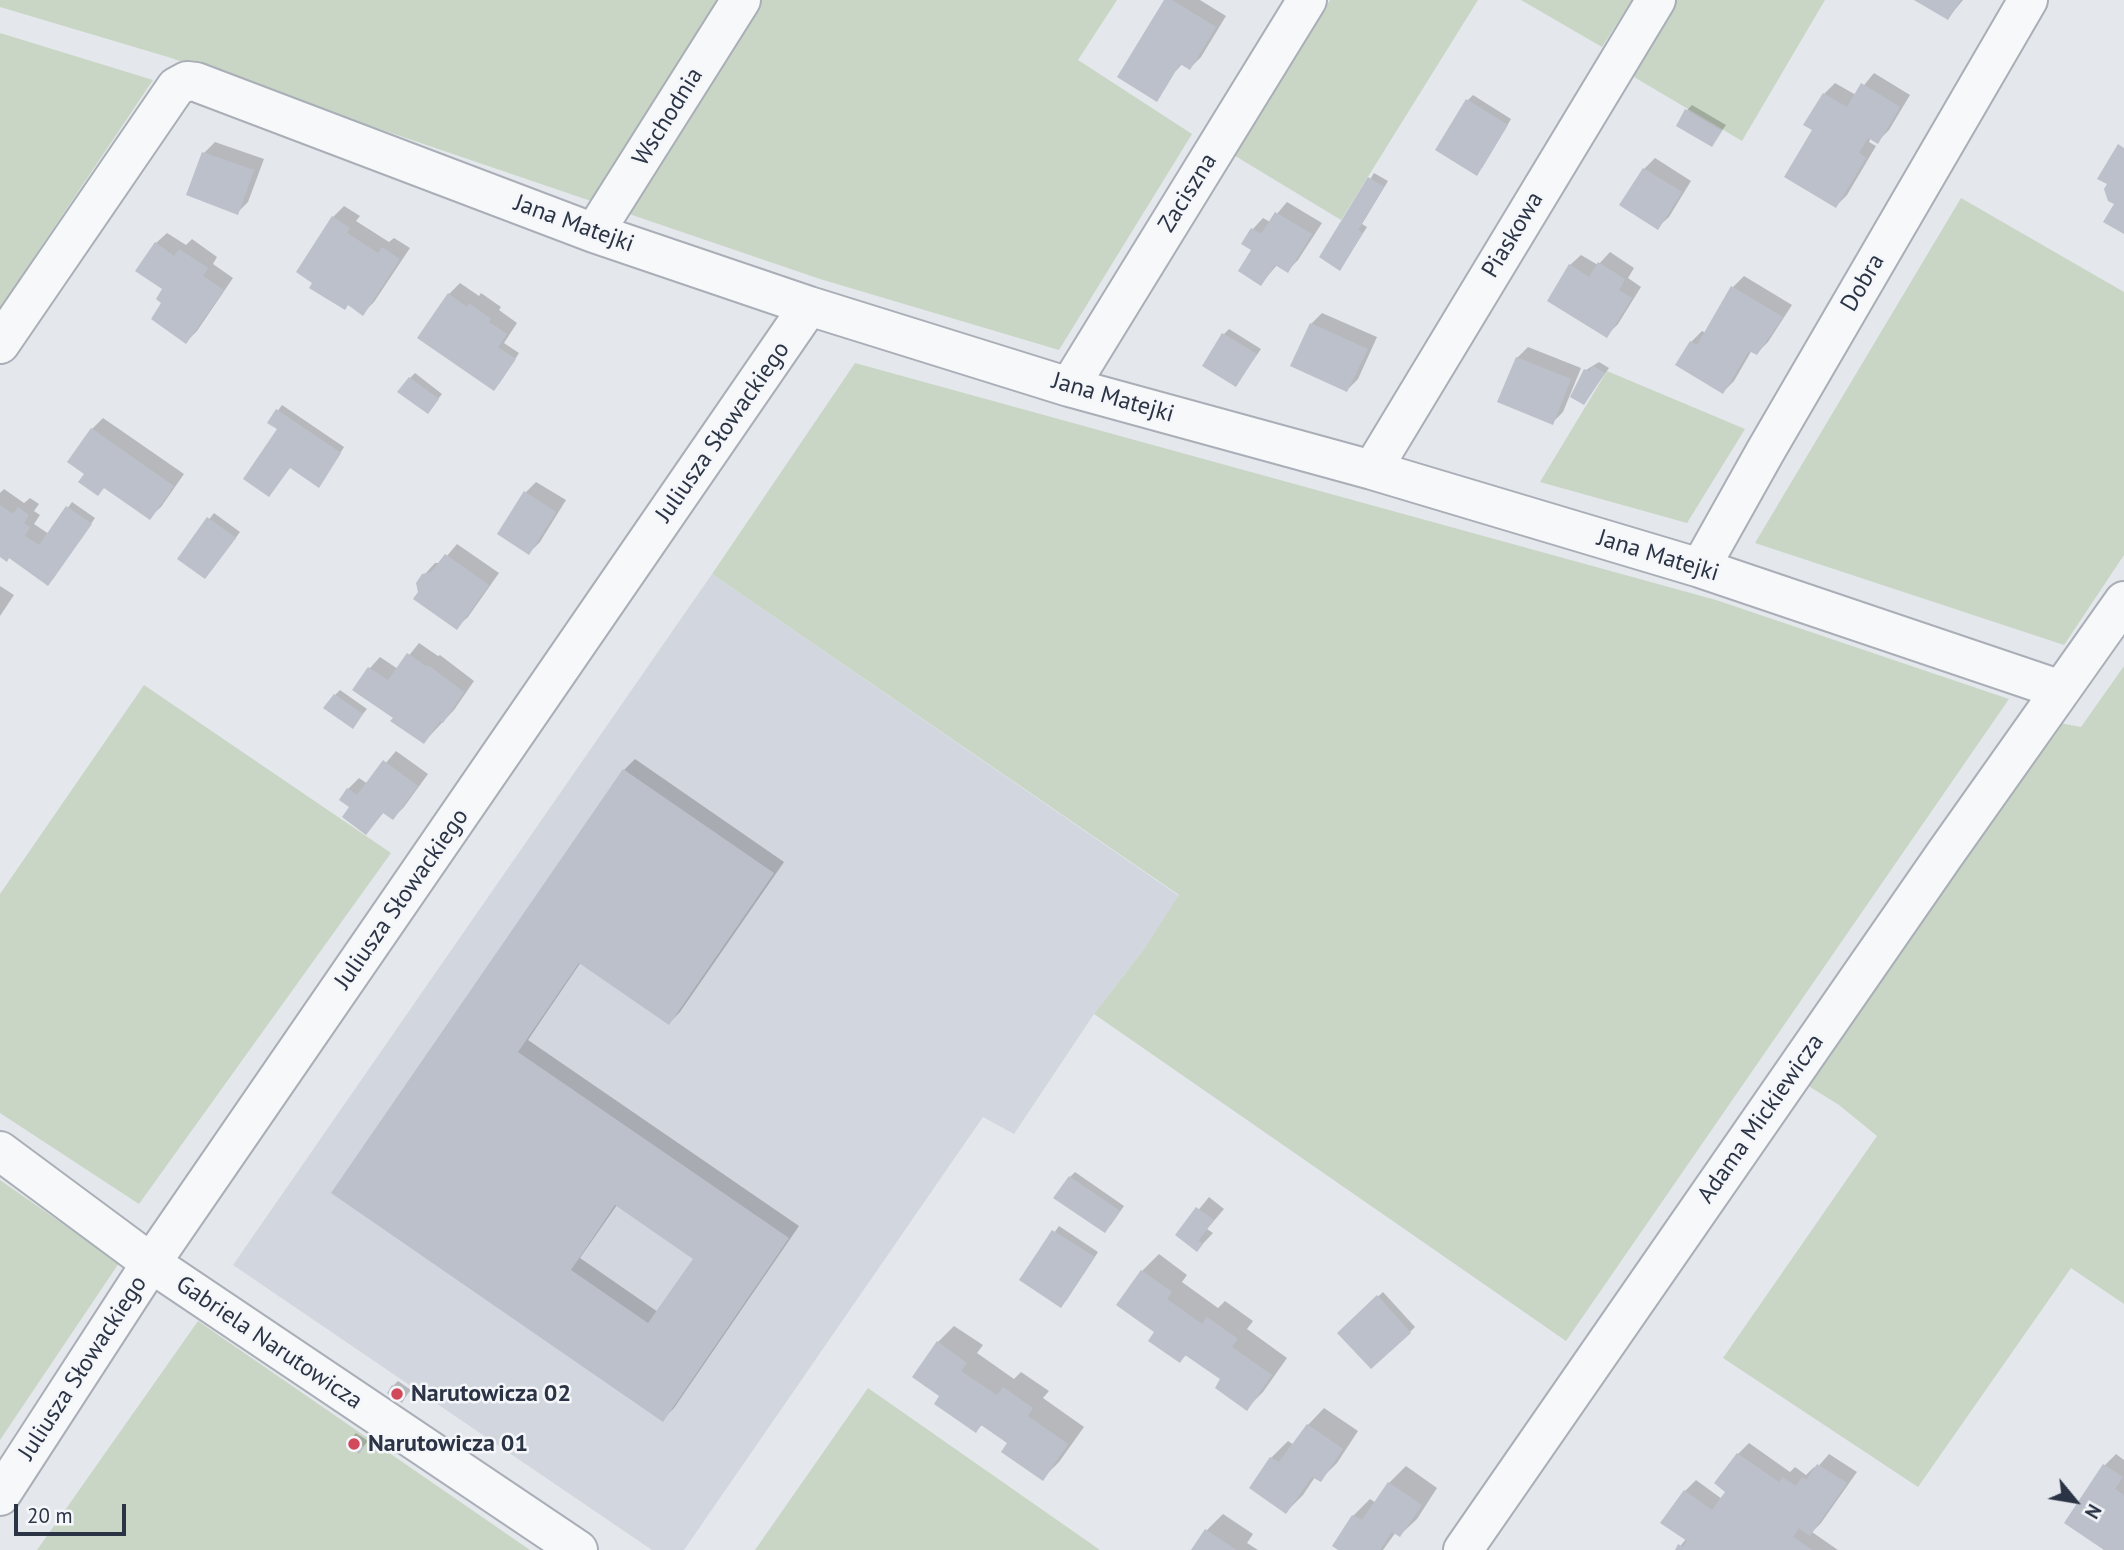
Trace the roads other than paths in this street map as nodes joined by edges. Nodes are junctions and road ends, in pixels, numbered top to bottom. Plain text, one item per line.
1 (741, 0) edge
2 (1307, 0) edge
3 (1656, 0) edge
4 (2028, 0) edge
5 (594, 233) junction
6 (809, 306) junction
7 (0, 344) edge
8 (1069, 387) junction
9 (1372, 470) junction
10 (1700, 568) junction
11 (2124, 601) edge
12 (2061, 690) junction
13 (0, 1151) edge
14 (151, 1264) junction
15 (0, 1496) edge
16 (578, 1550) edge
17 (1463, 1550) edge

1 - 5 street, Wschodnia
2 - 8 street, Zaciszna
3 - 9 street, Piaskowa
4 - 10 street, Dobra
5 - 6 street, Jana Matejki
5 - 7 street, Jana Matejki
6 - 8 street, Jana Matejki
6 - 14 street, Juliusza Słowackiego
8 - 9 street, Jana Matejki
9 - 10 street, Jana Matejki
10 - 12 street, Jana Matejki
11 - 12 street, Adama Mickiewicza
12 - 17 street, Adama Mickiewicza
13 - 14 street, Gabriela Narutowicza
14 - 15 street, Juliusza Słowackiego
14 - 16 street, Gabriela Narutowicza

